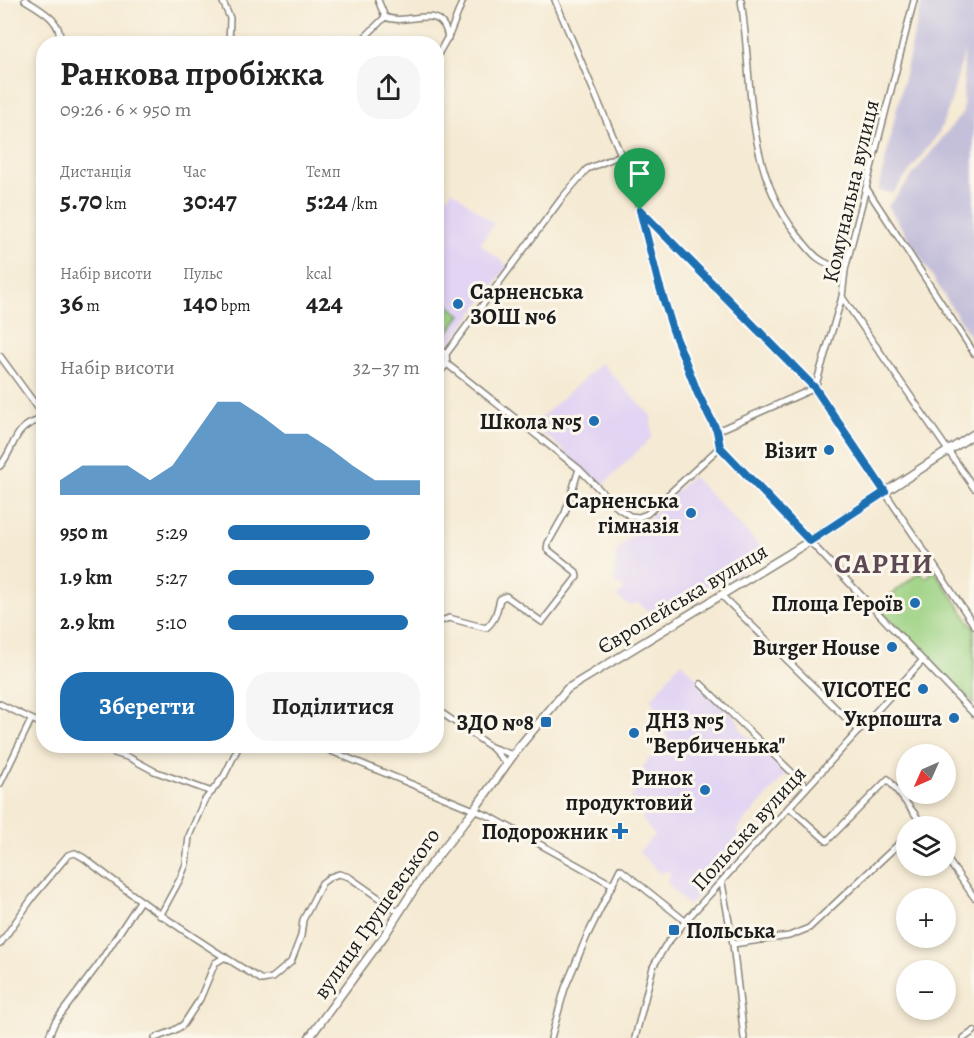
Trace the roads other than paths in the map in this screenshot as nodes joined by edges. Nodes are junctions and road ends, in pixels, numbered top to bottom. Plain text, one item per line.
1 (25, 0) edge
2 (222, 0) edge
3 (378, 0) edge
4 (463, 0) edge
5 (555, 0) edge
6 (741, 0) edge
7 (914, 0) edge
8 (423, 9) dead end
9 (437, 11) dead end
10 (385, 17) junction
11 (59, 36) edge
12 (229, 36) edge
13 (366, 36) edge
14 (448, 38) junction
15 (444, 45) edge
16 (621, 156) junction
17 (867, 189) junction
18 (640, 210) junction
19 (845, 270) junction
20 (842, 297) junction
21 (974, 353) edge
22 (446, 354) joint
23 (0, 356) edge
24 (447, 364) junction
25 (444, 368) edge
26 (815, 388) junction
27 (36, 405) edge
28 (36, 421) edge
29 (717, 431) junction
30 (974, 434) edge
31 (720, 447) junction
32 (950, 450) junction
33 (0, 466) edge
34 (579, 469) junction
35 (974, 488) edge
36 (885, 492) junction
37 (810, 541) junction
38 (721, 595) junction
39 (444, 620) edge
40 (974, 625) edge
41 (922, 661) junction
42 (701, 684) dead end
43 (0, 704) edge
44 (974, 714) edge
45 (444, 715) edge
46 (31, 720) junction
47 (36, 722) edge
48 (859, 731) junction
49 (491, 747) junction
50 (115, 753) edge
51 (236, 753) edge
52 (336, 753) edge
53 (513, 755) junction
54 (507, 764) junction
55 (0, 784) edge
56 (807, 787) junction
57 (212, 792) junction
58 (789, 807) junction
59 (474, 810) junction
60 (915, 816) edge
61 (896, 846) edge
62 (956, 872) edge
63 (722, 883) junction
64 (613, 885) junction
65 (974, 897) edge
66 (140, 901) junction
67 (399, 912) junction
68 (160, 916) junction
69 (686, 921) junction
70 (0, 944) edge
71 (733, 944) junction
72 (225, 957) junction
73 (973, 1032) edge
74 (744, 1037) edge
75 (48, 1038) edge
76 (155, 1038) edge
77 (309, 1038) edge
78 (551, 1038) edge
79 (635, 1038) edge
80 (964, 1038) edge

1 - 11 street
2 - 12 street
3 - 10 street
4 - 14 street
5 - 16 street
6 - 19 street
7 - 17 street, Комунальна вулиця
8 - 10 street
9 - 14 street
10 - 13 street
14 - 15 street
16 - 18 street
16 - 22 street
17 - 19 street, Комунальна вулиця
17 - 21 street
18 - 26 street
18 - 29 street
19 - 20 street, Комунальна вулиця
20 - 26 street, Комунальна вулиця
20 - 32 street
22 - 24 street
23 - 27 street
24 - 25 street
24 - 34 street
26 - 29 street
26 - 36 street
28 - 33 street
29 - 31 street
30 - 32 main road, Європейська вулиця
31 - 34 street
31 - 37 street
32 - 35 street
32 - 36 main road, Європейська вулиця
34 - 39 street
36 - 37 main road, Європейська вулиця
36 - 40 street
37 - 38 main road, Європейська вулиця
37 - 41 street
38 - 48 street
38 - 53 main road, Європейська вулиця
41 - 44 street
41 - 48 street, Польська вулиця
42 - 56 street
43 - 46 street
45 - 49 street
46 - 47 street
46 - 55 street
48 - 56 street, Польська вулиця
49 - 53 street
49 - 54 street
50 - 57 street
51 - 57 street
52 - 59 street
53 - 54 main road, Європейська вулиця
54 - 59 main road, Європейська вулиця
56 - 58 street, Польська вулиця
57 - 68 street
58 - 60 street
58 - 63 street, Польська вулиця
59 - 64 street
59 - 67 main road, вулиця Грушевського
61 - 71 street
62 - 65 street
63 - 69 street, Польська вулиця
63 - 71 street
64 - 69 street
64 - 78 street
66 - 68 street
66 - 70 street
66 - 75 street
67 - 72 street
67 - 77 main road, вулиця Грушевського
68 - 72 street
69 - 79 street, Польська вулиця
71 - 74 street
72 - 76 street
73 - 80 street

